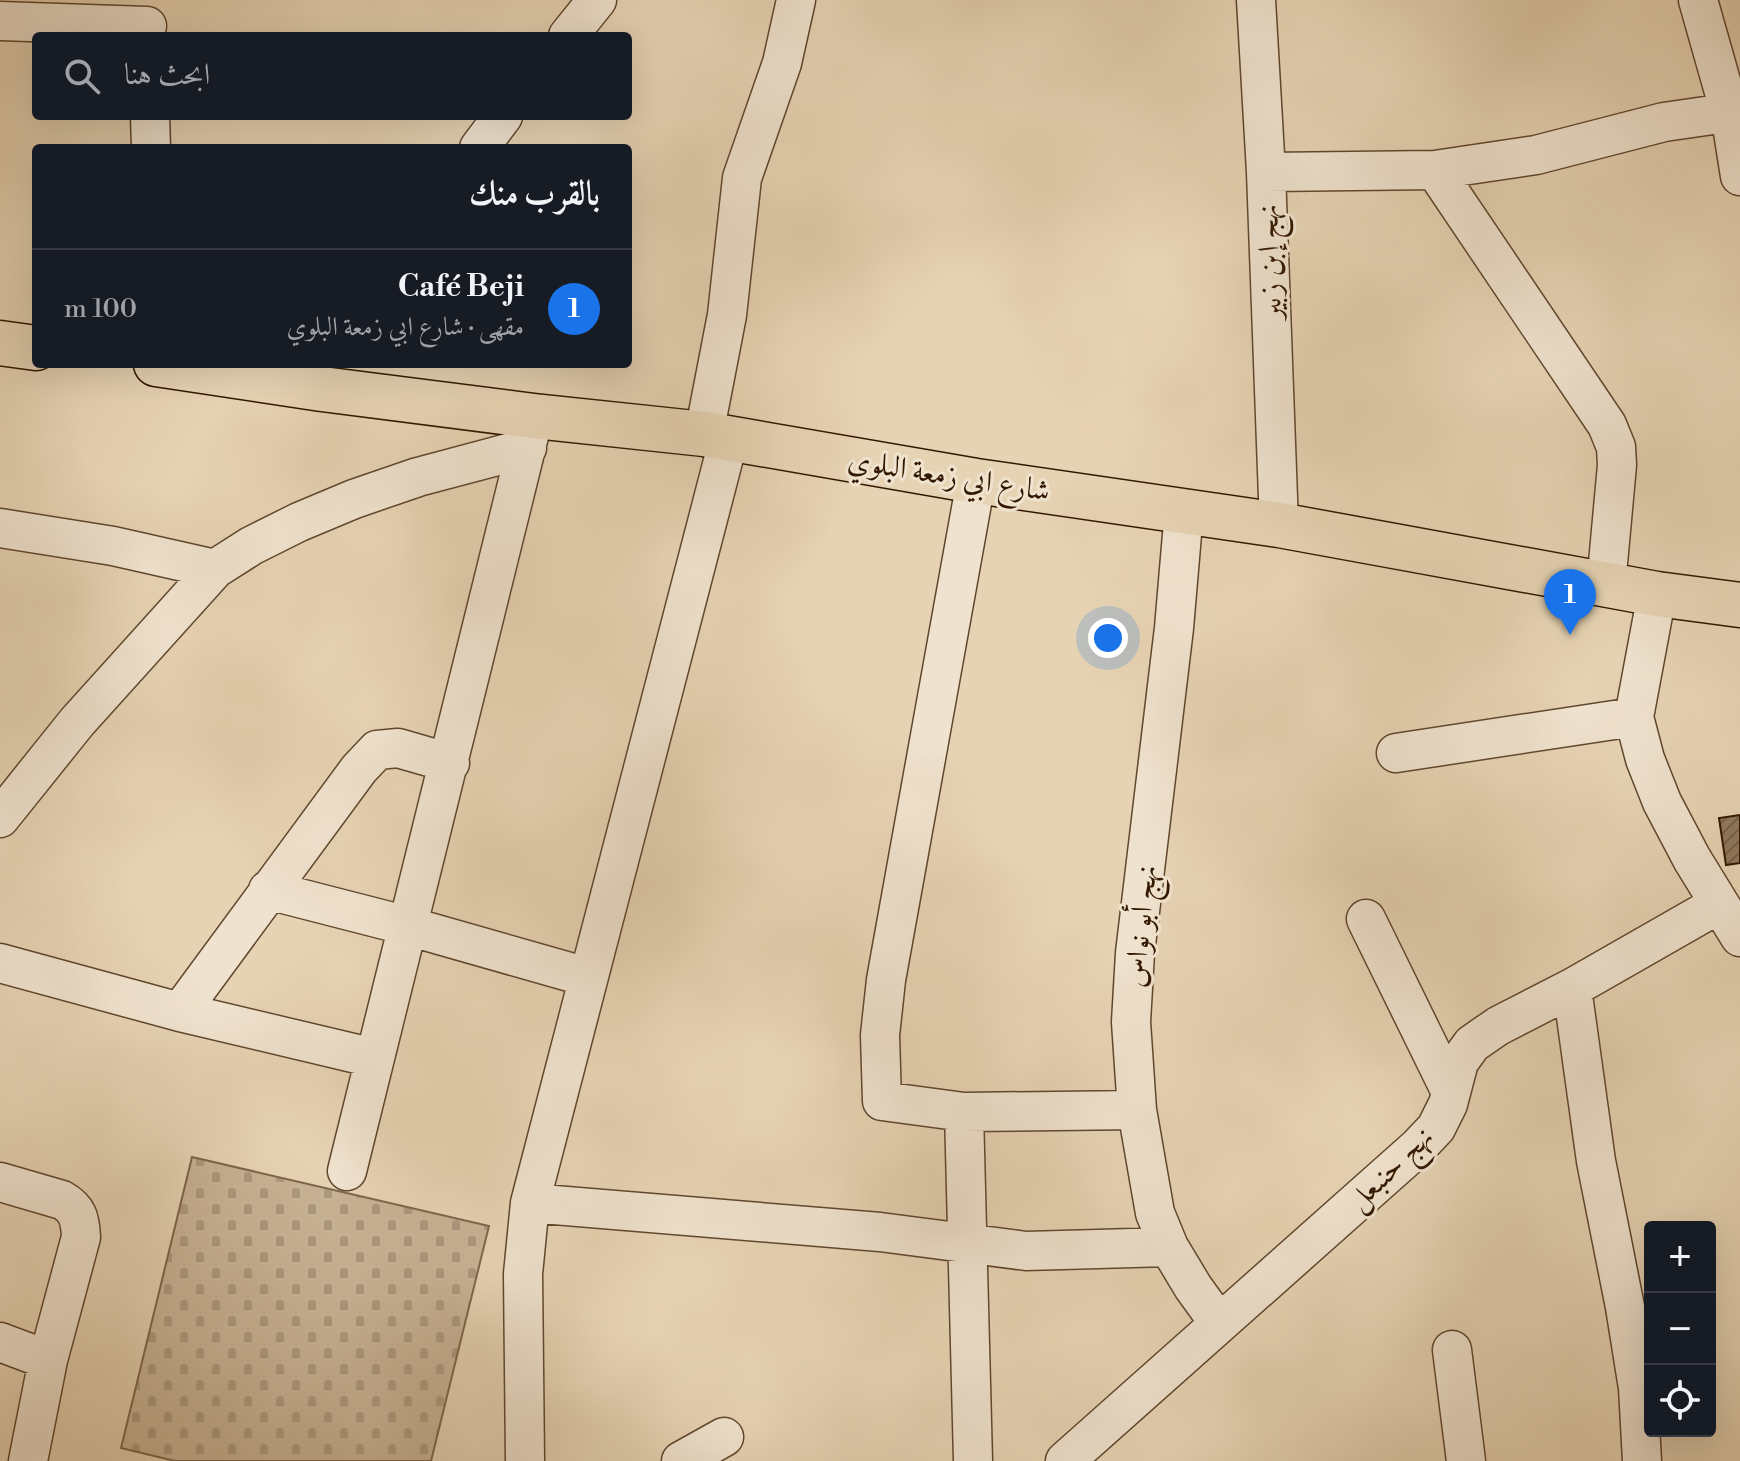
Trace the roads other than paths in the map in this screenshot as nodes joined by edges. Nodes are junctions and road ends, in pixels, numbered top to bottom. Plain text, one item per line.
1 (597, 0) edge
2 (796, 0) edge
3 (1256, 0) edge
4 (1698, 0) edge
5 (0, 21) edge
6 (146, 21) edge
7 (571, 32) edge
8 (1735, 112) edge
9 (150, 120) edge
10 (500, 120) edge
11 (151, 144) edge
12 (482, 144) edge
13 (1435, 170) junction
14 (1266, 172) junction
15 (1740, 176) edge
16 (0, 343) edge
17 (32, 347) edge
18 (215, 368) edge
19 (330, 376) edge
20 (531, 432) junction
21 (716, 436) junction
22 (976, 481) junction
23 (1184, 511) junction
24 (1279, 525) junction
25 (0, 528) edge
26 (215, 569) junction
27 (1606, 585) junction
28 (1657, 594) junction
29 (1740, 605) edge
30 (1634, 717) junction
31 (1396, 753) dead end
32 (450, 763) junction
33 (0, 818) edge
34 (268, 890) junction
35 (1719, 904) junction
36 (1366, 919) dead end
37 (408, 926) junction
38 (1740, 937) edge
39 (0, 963) edge
40 (587, 977) junction
41 (1572, 988) junction
42 (180, 1012) junction
43 (374, 1058) junction
44 (1451, 1092) junction
45 (1137, 1110) junction
46 (964, 1112) junction
47 (347, 1171) dead end
48 (0, 1182) edge
49 (530, 1203) junction
50 (968, 1242) junction
51 (1169, 1247) junction
52 (1219, 1323) junction
53 (0, 1342) edge
54 (1452, 1350) dead end
55 (48, 1360) junction
56 (724, 1437) dead end
57 (28, 1461) edge
58 (525, 1461) edge
59 (681, 1461) edge
60 (973, 1461) edge
61 (1065, 1461) edge
62 (1466, 1461) edge
63 (1642, 1461) edge

1 - 7 street
2 - 21 street
3 - 14 street, نهج إبن زبير
4 - 8 street
5 - 6 street
8 - 13 street
8 - 15 street
9 - 11 street
10 - 12 street
13 - 14 street
13 - 27 street
14 - 24 street, نهج إبن زبير
16 - 17 main road
18 - 19 main road, شارع ابي زمعة البلوي
19 - 20 main road, شارع ابي زمعة البلوي
20 - 21 main road, شارع ابي زمعة البلوي
20 - 26 street
20 - 32 street
21 - 22 main road, شارع ابي زمعة البلوي
21 - 40 street
22 - 23 main road, شارع ابي زمعة البلوي
22 - 46 street
23 - 24 main road, شارع ابي زمعة البلوي
23 - 45 street, نهج أبو نواس
24 - 27 main road, شارع ابي زمعة البلوي
25 - 26 street
26 - 33 street
27 - 28 main road, شارع ابي زمعة البلوي
28 - 29 main road, شارع ابي زمعة البلوي
28 - 30 street
30 - 31 street
30 - 35 street
32 - 34 street
32 - 37 street
34 - 37 street
34 - 42 street
35 - 38 street
35 - 41 street, نهج حنبعل
36 - 44 street
37 - 40 street
37 - 43 street
39 - 42 street
40 - 49 street
41 - 44 street, نهج حنبعل
41 - 63 street
42 - 43 street
43 - 47 street
44 - 52 street, نهج حنبعل
45 - 46 street
45 - 51 street, نهج أبو نواس
46 - 50 street
48 - 55 street
49 - 50 street
49 - 58 street
50 - 51 street
50 - 60 street
51 - 52 street, نهج أبو نواس
52 - 61 street, نهج حنبعل
53 - 55 street
54 - 62 street
55 - 57 street
56 - 59 street

